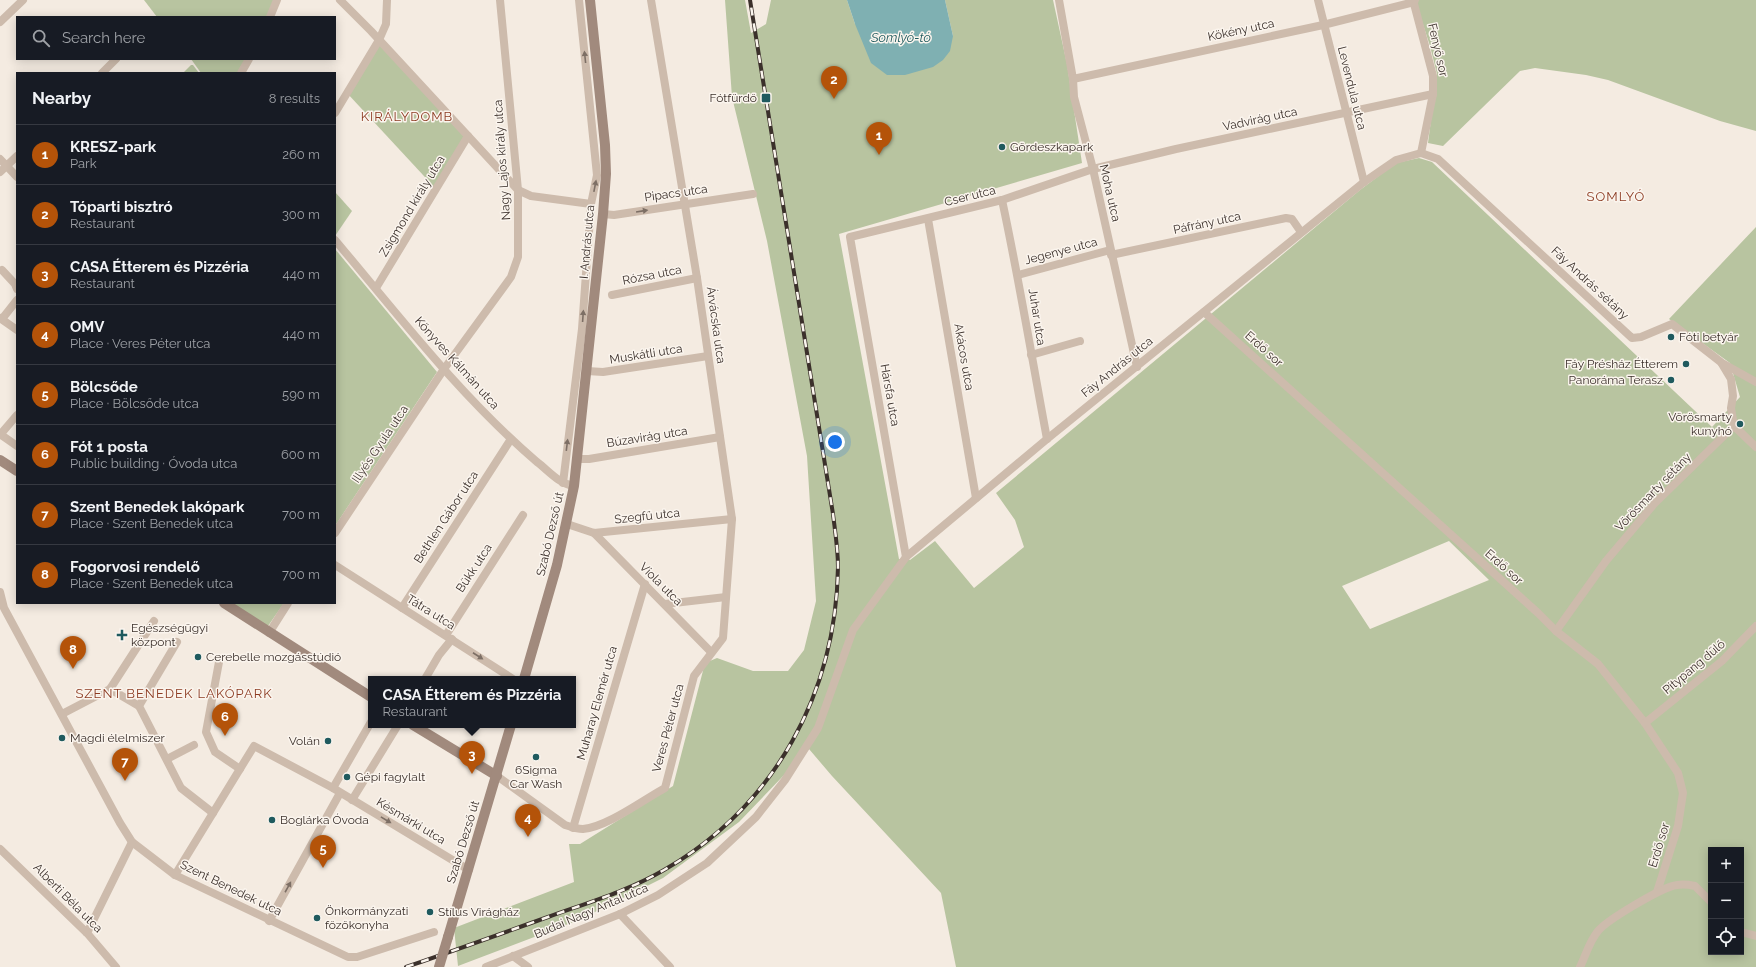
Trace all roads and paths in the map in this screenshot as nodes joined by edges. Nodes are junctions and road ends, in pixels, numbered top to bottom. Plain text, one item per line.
1 (23, 0) edge
2 (277, 0) edge
3 (340, 0) edge
4 (387, 0) edge
5 (500, 0) edge
6 (579, 0) edge
7 (590, 0) edge
8 (651, 0) edge
9 (1059, 0) edge
10 (1318, 0) edge
11 (1414, 1) edge
12 (270, 16) edge
13 (0, 22) edge
14 (1323, 25) junction
15 (379, 40) junction
16 (115, 60) edge
17 (248, 60) edge
18 (103, 72) edge
19 (242, 72) edge
20 (1073, 79) junction
21 (1433, 94) junction
22 (336, 111) edge
23 (1345, 113) junction
24 (468, 136) junction
25 (1421, 153) junction
26 (16, 157) edge
27 (0, 159) edge
28 (6, 166) junction
29 (1093, 169) junction
30 (0, 172) edge
31 (16, 175) edge
32 (1364, 182) junction
33 (518, 190) junction
34 (753, 194) dead end
35 (1002, 200) junction
36 (591, 204) junction
37 (684, 204) junction
38 (603, 214) junction
39 (928, 219) junction
40 (1301, 232) junction
41 (850, 237) joint
42 (336, 241) edge
43 (1111, 252) junction
44 (2, 270) dead end
45 (1018, 275) junction
46 (697, 278) junction
47 (16, 286) edge
48 (376, 288) junction
49 (612, 295) dead end
50 (16, 301) edge
51 (1204, 312) junction
52 (1, 319) edge
53 (16, 329) edge
54 (1080, 341) dead end
55 (1031, 355) junction
56 (708, 356) junction
57 (1722, 363) junction
58 (1137, 368) junction
59 (444, 369) junction
60 (587, 371) junction
61 (1756, 382) edge
62 (16, 416) edge
63 (1734, 426) junction
64 (0, 435) edge
65 (720, 437) junction
66 (510, 439) junction
67 (1047, 439) junction
68 (16, 445) edge
69 (1756, 447) edge
70 (577, 459) junction
71 (0, 460) edge
72 (16, 470) edge
73 (563, 483) junction
74 (574, 486) junction
75 (976, 498) junction
76 (523, 515) dead end
77 (732, 519) junction
78 (567, 524) junction
79 (336, 531) edge
80 (594, 534) junction
81 (906, 557) junction
82 (336, 566) edge
83 (645, 584) junction
84 (0, 592) edge
85 (726, 597) junction
86 (226, 604) edge
87 (287, 604) edge
88 (665, 604) junction
89 (2, 608) edge
90 (402, 608) junction
91 (154, 621) dead end
92 (1756, 626) edge
93 (854, 630) joint
94 (1556, 631) junction
95 (269, 633) junction
96 (449, 637) junction
97 (177, 642) dead end
98 (711, 652) junction
99 (219, 662) dead end
100 (427, 676) edge
101 (508, 676) edge
102 (525, 676) edge
103 (110, 689) junction
104 (368, 695) edge
105 (139, 706) junction
106 (62, 714) junction
107 (1645, 723) junction
108 (368, 727) edge
109 (396, 728) edge
110 (418, 728) edge
111 (510, 728) edge
112 (194, 745) dead end
113 (166, 759) junction
114 (240, 769) junction
115 (497, 776) junction
116 (333, 788) junction
117 (340, 793) junction
118 (352, 800) junction
119 (213, 813) junction
120 (573, 828) junction
121 (132, 842) junction
122 (0, 849) edge
123 (469, 870) junction
124 (175, 875) junction
125 (1657, 892) junction
126 (1708, 899) edge
127 (620, 914) junction
128 (269, 921) junction
129 (434, 932) dead end
130 (87, 933) junction
131 (1744, 933) edge
132 (1756, 936) edge
133 (514, 956) junction
134 (116, 967) edge
135 (439, 967) edge
136 (486, 967) edge
137 (528, 967) edge
138 (670, 967) edge
139 (1580, 967) edge

1 - 13 street
2 - 12 street
3 - 15 street
4 - 15 street
5 - 33 street, Nagy Lajos király utca
36 -> 6 street, I. András utca
7 - 38 main road, I. András utca
8 - 37 street, Árvácska utca
9 - 20 street, Moha utca
10 - 14 street, Levendula utca
11 - 14 street, Kökény utca
11 - 21 street, Fenyő sor
14 - 20 street, Kökény utca
14 - 23 street, Levendula utca
15 - 22 street
15 - 24 street
16 - 18 street
17 - 19 street
20 - 29 street, Moha utca
21 - 23 street, Vadvirág utca
21 - 25 street, Fenyő sor
23 - 29 street, Vadvirág utca
23 - 32 street, Levendula utca
24 - 33 street
24 - 48 street, Zsigmond király utca
25 - 32 street, Fáy András utca
25 - 57 street, Fáy András sétány
26 - 28 street
27 - 28 street
28 - 30 street
28 - 31 street
29 - 35 street, Cser utca
29 - 43 street, Moha utca
32 - 40 street, Fáy András utca
33 - 36 street
33 - 59 street, Nagy Lajos király utca
34 - 37 street, Pipacs utca
35 - 39 street, Cser utca
35 - 45 street, Juhar utca
73 -> 36 street, I. András utca
38 -> 37 street, Pipacs utca
37 - 46 street, Árvácska utca
38 - 60 main road, I. András utca
39 - 41 street, Cser utca
39 - 75 street, Akácos utca
40 - 43 street, Páfrány utca
40 - 51 street, Fáy András utca
41 - 81 street, Hársfa utca
42 - 48 street, Könyves Kálmán utca
43 - 45 street, Jegenye utca
43 - 58 street, Moha utca
44 - 47 street
45 - 55 street, Juhar utca
46 - 49 street, Rózsa utca
46 - 56 street, Árvácska utca
48 - 59 street, Könyves Kálmán utca
50 - 52 street
51 - 58 street, Fáy András utca
51 - 94 street, Erdő sor
52 - 53 street
54 - 55 street
55 - 67 street, Juhar utca
56 - 60 street, Muskátli utca
56 - 65 street, Árvácska utca
57 - 61 street, Fáy András sétány
57 - 63 street
58 - 67 street, Fáy András utca
59 - 66 street, Könyves Kálmán utca
59 - 79 street, Illyés Gyula utca
60 - 70 main road, I. András utca
62 - 64 street
63 - 69 street
63 - 94 street, Vörösmarty sétány
64 - 68 street
65 - 70 street, Búzavirág utca
65 - 77 street, Árvácska utca
66 - 73 street, Könyves Kálmán utca
66 - 90 street, Bethlen Gábor utca
67 - 75 street, Fáy András utca
70 - 74 main road, I. András utca
71 - 72 main road
73 - 74 street, Könyves Kálmán utca
74 - 78 main road, Szabó Dezső út
75 - 81 street, Fáy András utca
76 - 96 street, Bükk utca
77 - 80 street, Szegfű utca
77 - 85 street, Árvácska utca
78 - 80 street, Szegfű utca
78 - 102 main road, Szabó Dezső út
80 - 83 street, Viola utca
81 - 93 street, Fáy András utca
82 - 90 street, Tátra utca
83 - 88 street, Viola utca
83 - 120 street, Muharay Elemér utca
84 - 89 street, Szent Benedek utca
85 - 88 street
85 - 98 street, Árvácska utca
86 - 95 main road
87 - 95 street
88 - 98 street, Viola utca
89 - 106 street, Szent Benedek utca
90 - 96 street, Tátra utca
91 - 103 street
92 - 107 street, Pitypang dűlő
93 - 127 street, Budai Nagy Antal utca
94 - 107 street, Erdő sor
95 - 104 main road
96 - 100 street, Bükk utca
96 -> 101 street, Tátra utca
97 - 105 street
98 - 120 street, Veres Péter utca
99 - 114 street
103 - 105 street
103 - 106 street
105 - 113 street
106 - 121 street, Szent Benedek utca
107 - 125 street, Erdő sor
108 - 116 street
109 - 118 street
110 - 115 main road
111 - 115 main road, Szabó Dezső út
112 - 113 street
113 - 119 street
114 - 116 street, Késmárki utca
114 - 119 street
115 - 120 street
115 - 123 main road, Szabó Dezső út
116 - 117 street, Késmárki utca
117 - 118 street, Késmárki utca
128 -> 117 street
118 -> 123 street, Késmárki utca
119 - 124 street
121 - 124 street, Szent Benedek utca
121 - 130 street
122 - 130 street, Alberti Béla utca
123 - 135 main road, Szabó Dezső út, bridge
124 - 128 street, Szent Benedek utca
125 - 126 street
125 - 139 street
127 - 133 street, Budai Nagy Antal utca
127 - 138 street
128 - 129 street, Szent Benedek utca
130 - 134 street, Alberti Béla utca
131 - 132 street
133 - 136 street, Budai Nagy Antal utca
133 - 137 street

